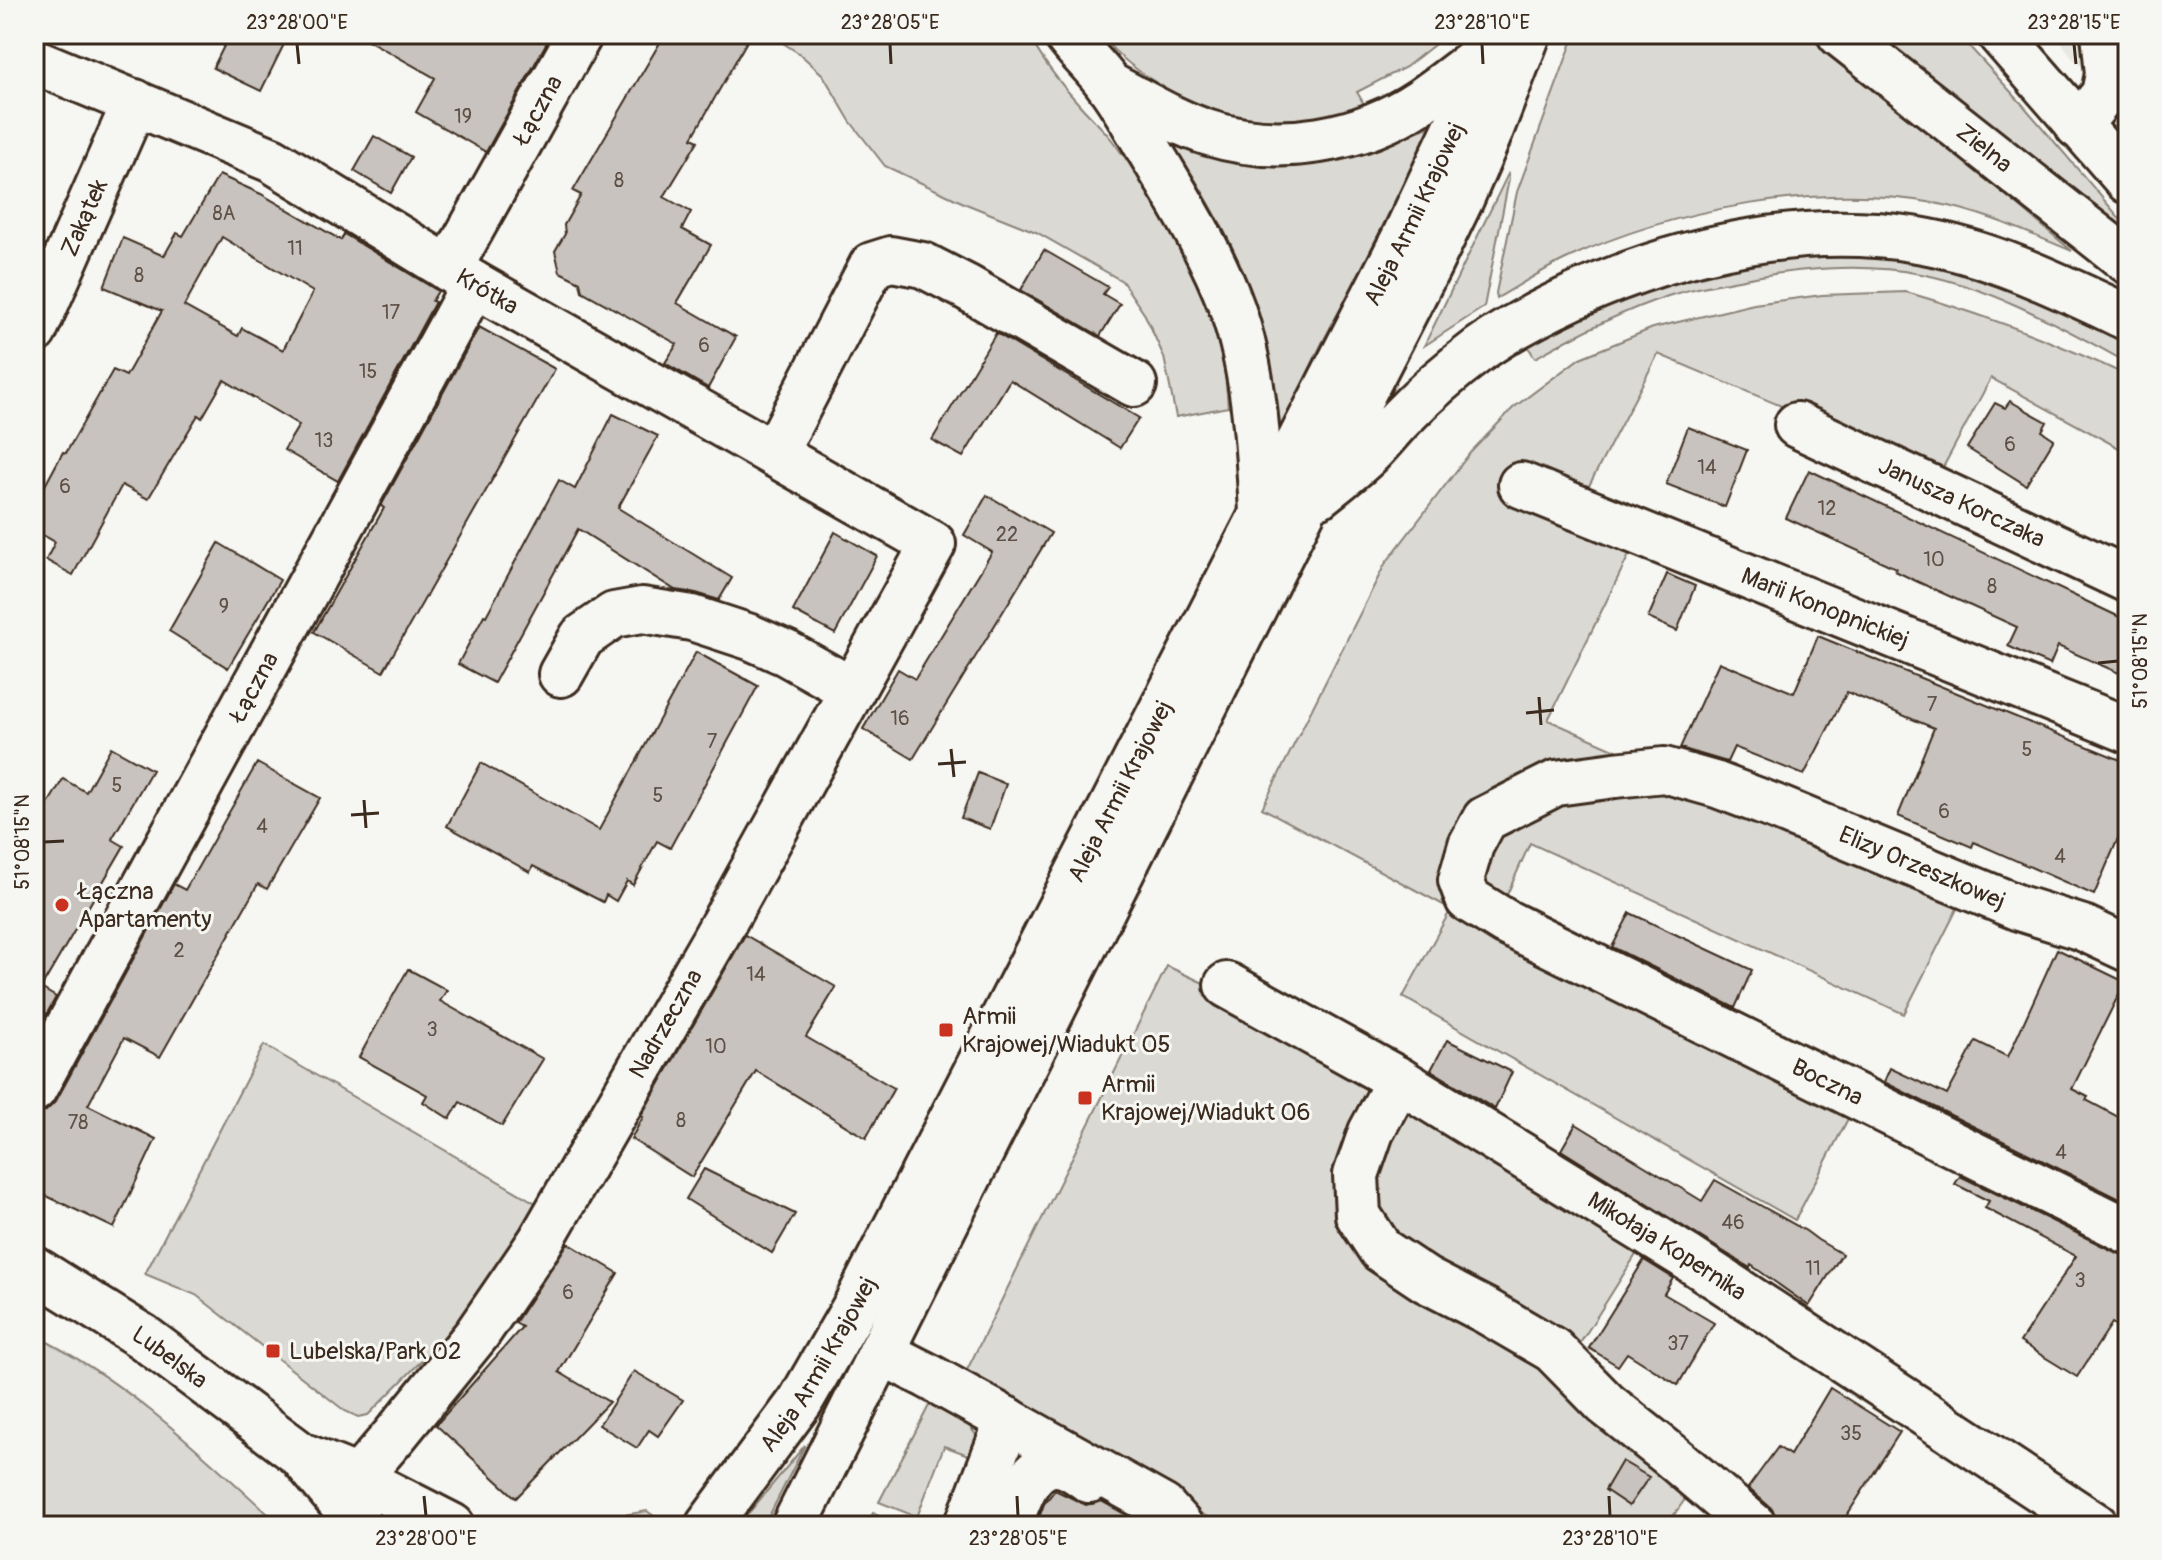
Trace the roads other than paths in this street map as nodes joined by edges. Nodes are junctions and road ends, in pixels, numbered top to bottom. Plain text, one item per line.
1 (580, 34) edge
2 (1066, 34) edge
3 (1528, 34) edge
4 (1840, 34) edge
5 (2000, 34) edge
6 (2102, 38) edge
7 (1490, 43) edge
8 (34, 61) edge
9 (1109, 85) junction
10 (135, 102) junction
11 (2078, 126) junction
12 (2128, 181) edge
13 (2128, 261) edge
14 (462, 276) junction
15 (2128, 318) edge
16 (34, 331) edge
17 (1134, 384) dead end
18 (1797, 425) dead end
19 (774, 454) junction
20 (1521, 485) dead end
21 (1283, 511) junction
22 (933, 544) joint
23 (2128, 580) edge
24 (561, 674) dead end
25 (852, 690) junction
26 (2128, 730) edge
27 (1528, 933) joint
28 (2128, 949) edge
29 (1227, 985) dead end
30 (1399, 1080) junction
31 (34, 1089) edge
32 (2128, 1231) edge
33 (34, 1269) edge
34 (881, 1352) junction
35 (1008, 1420) junction
36 (300, 1454) junction
37 (358, 1478) junction
38 (360, 1526) edge
39 (452, 1526) edge
40 (708, 1526) edge
41 (794, 1526) edge
42 (967, 1526) edge
43 (1009, 1526) edge
44 (1162, 1526) edge
45 (1180, 1526) edge
46 (1754, 1526) edge
47 (2096, 1526) edge

1 - 14 street, Łączna
2 - 9 street
3 - 21 street, Aleja Armii Krajowej
4 - 13 street, Zielna
5 - 11 street
6 - 11 street
7 - 9 street
7 - 21 street, Aleja Armii Krajowej
8 - 10 street, Krótka
9 - 21 street
10 - 14 street, Krótka
10 - 16 street, Zakątek
11 - 12 street
14 - 19 street, Krótka
14 - 31 street, Łączna
15 - 21 street
17 - 19 street
18 - 23 street, Janusza Korczaka
19 - 22 street, Krótka
20 - 26 street, Marii Konopnickiej
21 - 34 street, Aleja Armii Krajowej
21 - 40 street, Aleja Armii Krajowej
22 - 25 street, Nadrzeczna
24 - 25 street
25 - 37 street, Nadrzeczna
27 - 28 street, Elizy Orzeszkowej
27 - 32 street, Boczna
29 - 30 street, Mikołaja Kopernika
30 - 46 street
30 - 47 street, Mikołaja Kopernika
33 - 36 street, Lubelska
34 - 35 street
34 - 41 street, Aleja Armii Krajowej
35 - 42 street
35 - 45 street
36 - 37 street, Lubelska
36 - 38 street, Lubelska
37 - 39 street, Lubelska
43 - 44 street

